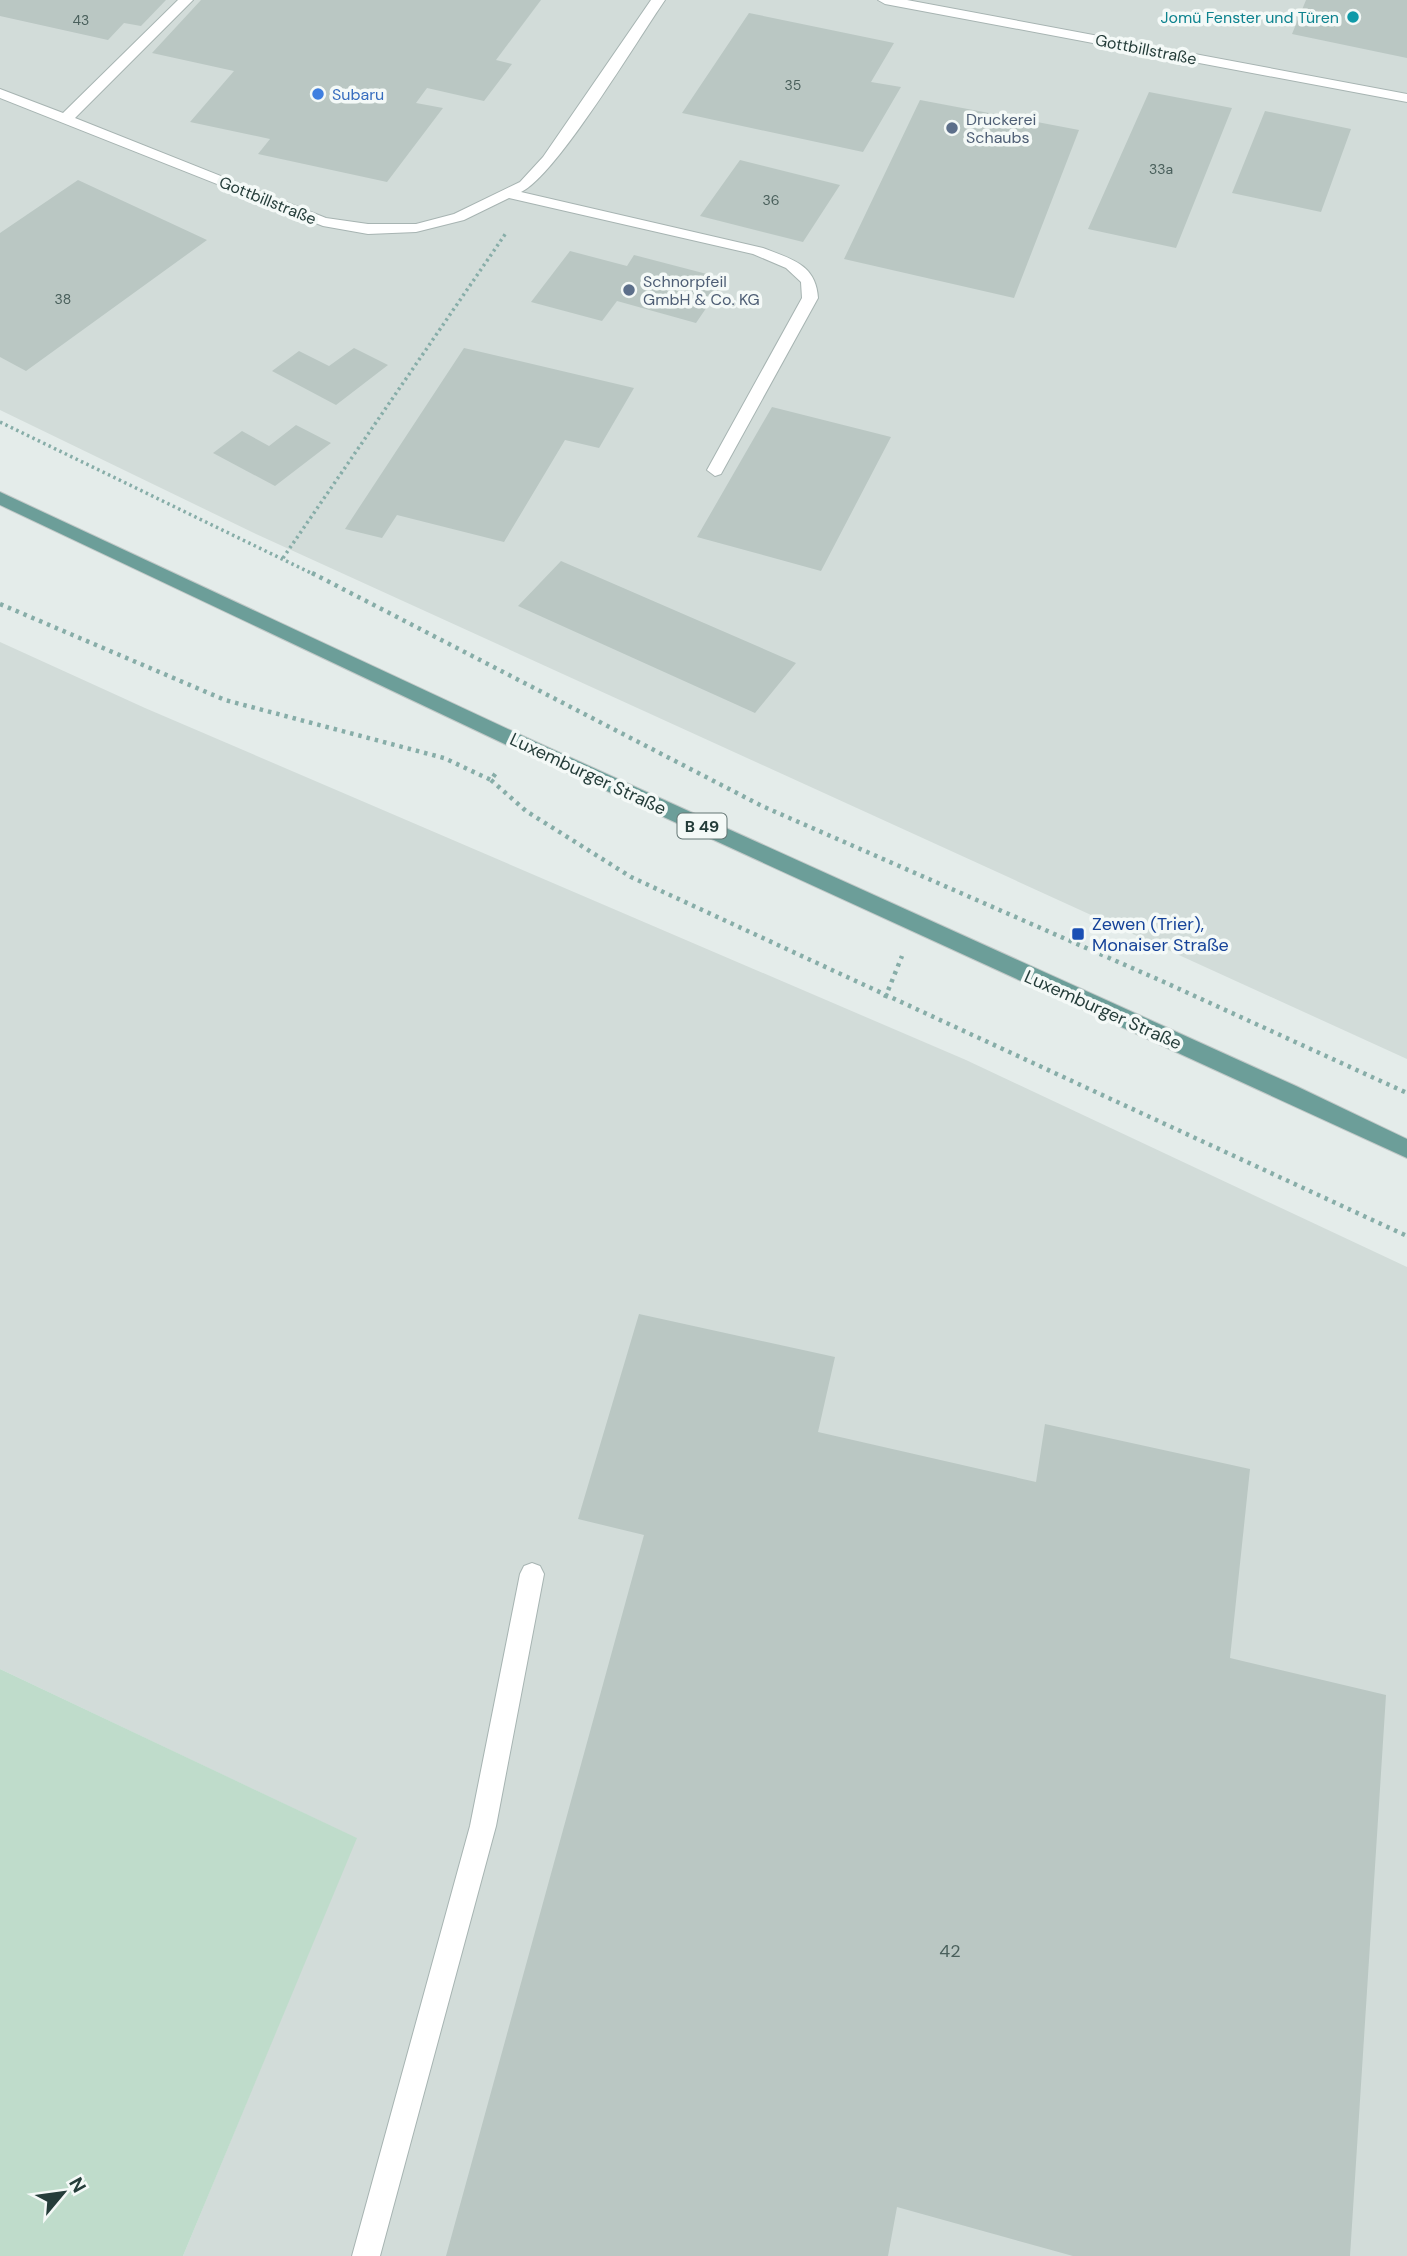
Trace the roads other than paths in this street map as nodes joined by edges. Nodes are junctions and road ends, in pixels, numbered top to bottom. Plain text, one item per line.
1 (186, 0) edge
2 (659, 0) edge
3 (885, 0) edge
4 (0, 93) edge
5 (1407, 98) edge
6 (65, 119) junction
7 (509, 194) junction
8 (715, 470) dead end
9 (0, 498) edge
10 (1407, 1149) edge
11 (532, 1574) dead end
12 (366, 2256) edge

1 - 6 street
2 - 7 street, Gottbillstraße
3 - 5 street, Gottbillstraße
4 - 6 street, Gottbillstraße
6 - 7 street, Gottbillstraße
7 - 8 street
9 - 10 main road, Luxemburger Straße / B 49
11 - 12 street

